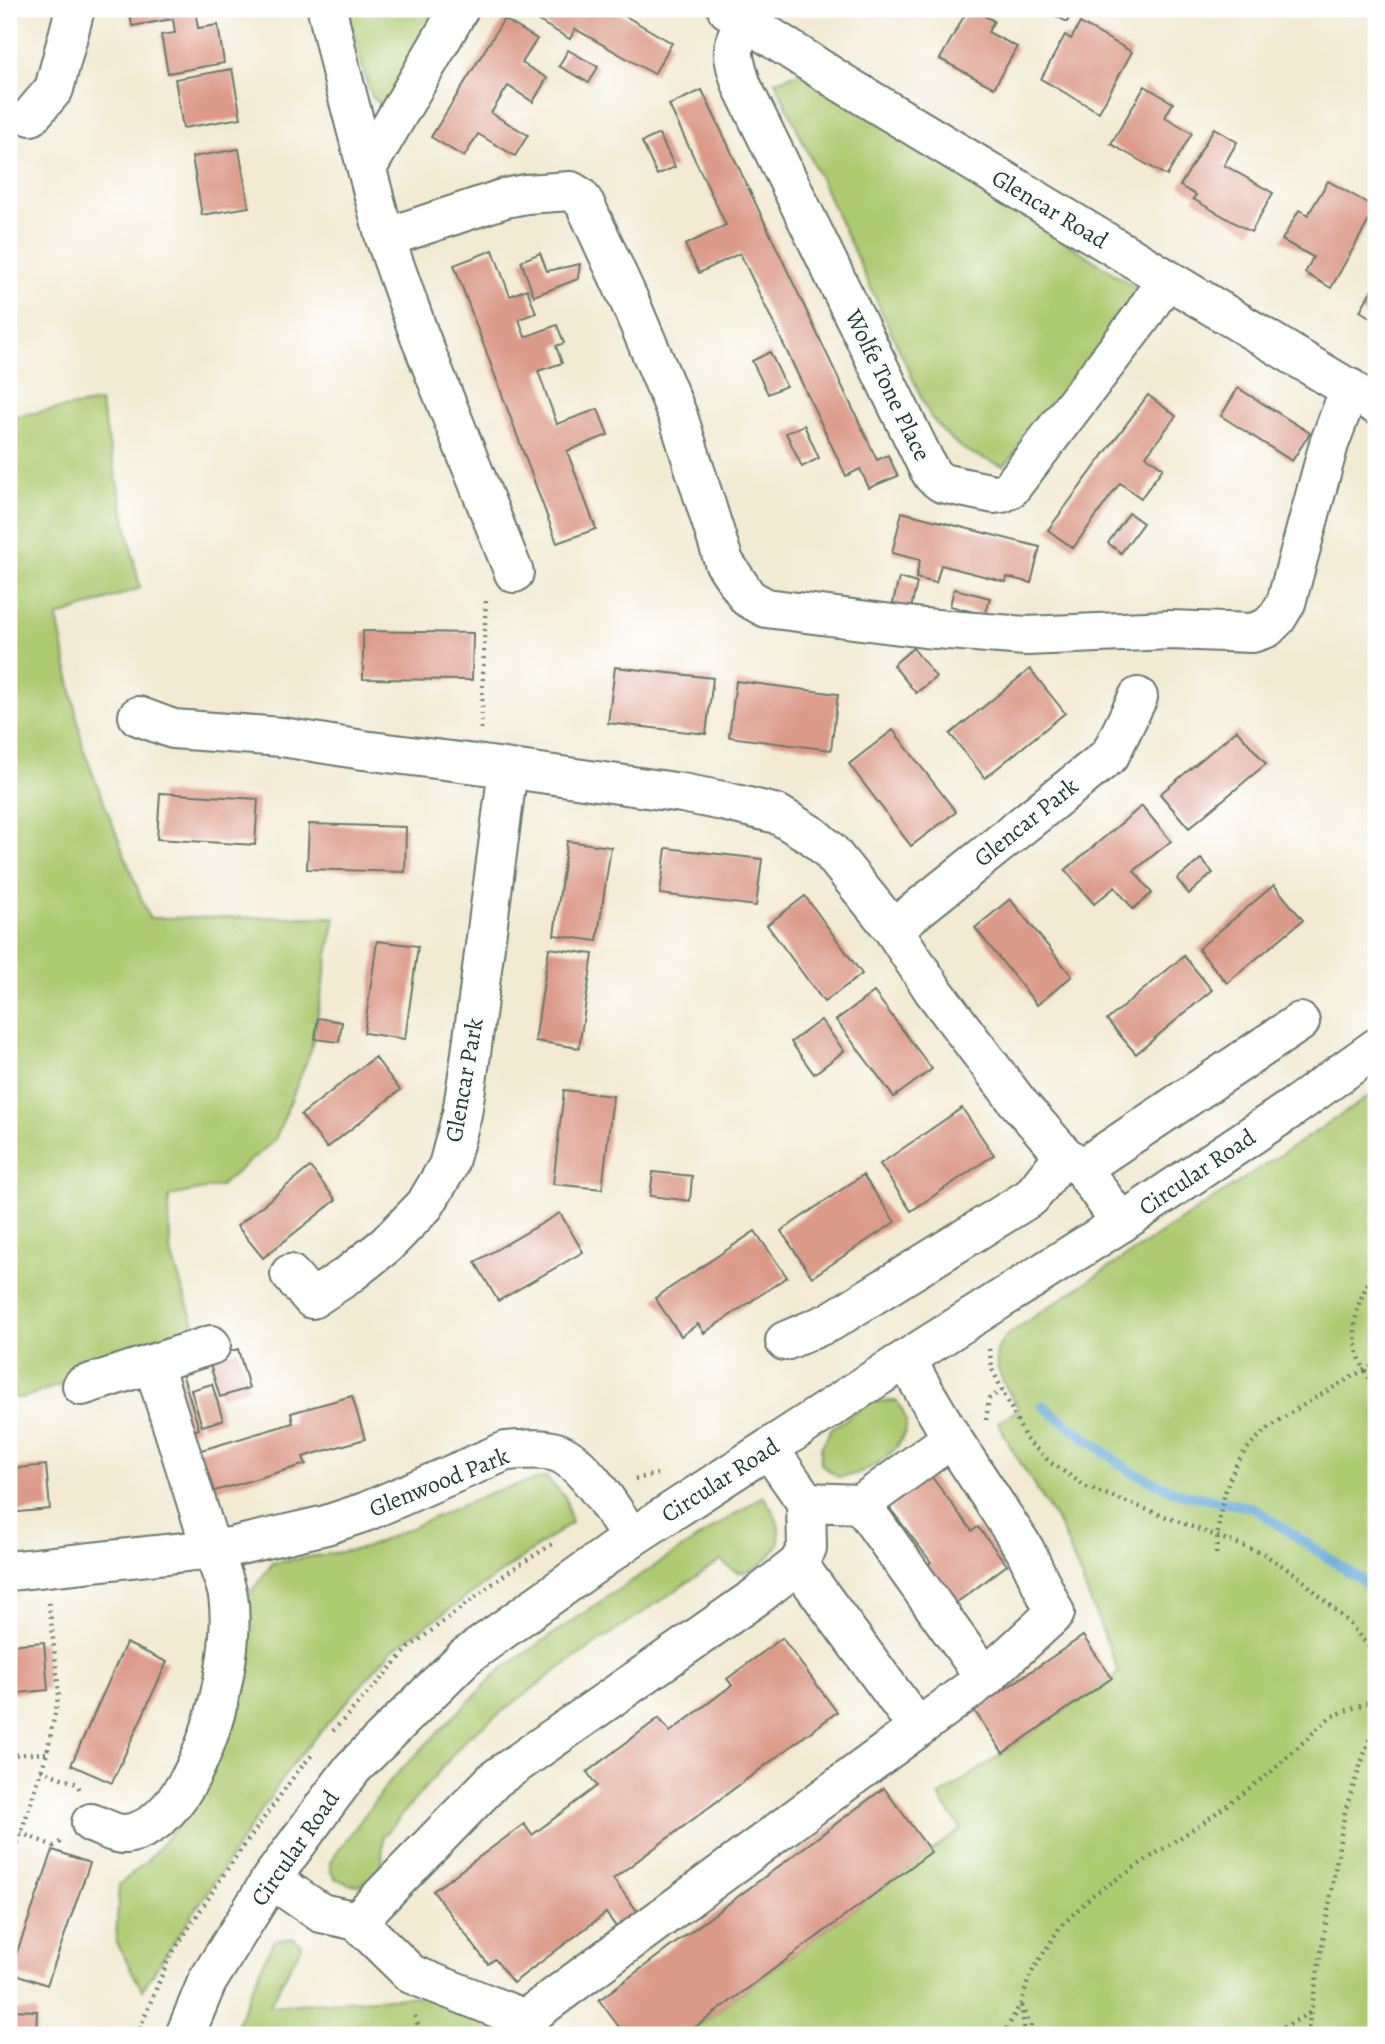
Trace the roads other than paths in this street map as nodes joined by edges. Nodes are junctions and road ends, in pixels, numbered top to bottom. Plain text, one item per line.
1 (75, 9) edge
2 (327, 9) edge
3 (459, 9) edge
4 (735, 14) edge
5 (32, 116) dead end
6 (367, 168) junction
7 (385, 238) junction
8 (1166, 279) junction
9 (1363, 397) edge
10 (514, 573) road end
11 (1138, 697) dead end
12 (138, 716) dead end
13 (492, 766) junction
14 (893, 929) junction
15 (1300, 1022) dead end
16 (1376, 1048) edge
17 (1073, 1161) junction
18 (1121, 1223) junction
19 (290, 1274) dead end
20 (785, 1341) dead end
21 (211, 1345) dead end
22 (907, 1359) junction
23 (153, 1363) junction
24 (82, 1386) dead end
25 (952, 1438) junction
26 (769, 1449) junction
27 (806, 1502) junction
28 (861, 1504) junction
29 (631, 1538) junction
30 (211, 1549) junction
31 (799, 1564) junction
32 (27, 1569) edge
33 (985, 1678) junction
34 (918, 1728) junction
35 (90, 1823) dead end
36 (271, 1879) junction
37 (357, 1921) junction
38 (185, 2035) edge

1 - 5 street
2 - 6 street
3 - 6 street
4 - 8 street, Glencar Road
4 - 8 street, Wolfe Tone Place
6 - 7 street
7 - 9 street
7 - 10 street
8 - 9 street, Glencar Road
11 - 14 street, Glencar Park
12 - 13 street
13 - 14 street
13 - 19 street, Glencar Park
14 - 17 street
15 - 17 street
16 - 18 street, Circular Road
17 - 18 street
17 - 20 street
18 - 22 street, Circular Road
21 - 23 street
22 - 25 street
22 - 26 street, Circular Road
23 - 24 street
23 - 30 street
25 - 28 street
25 - 33 street
26 - 27 street
26 - 29 street, Circular Road
27 - 28 street
27 - 31 street
28 - 33 street
29 - 30 street, Glenwood Park
29 - 36 street, Circular Road
30 - 32 street, Glenwood Park
30 - 35 street
31 - 34 street
31 - 37 street
33 - 34 street
34 - 37 street
36 - 37 street
36 - 38 street, Circular Road

